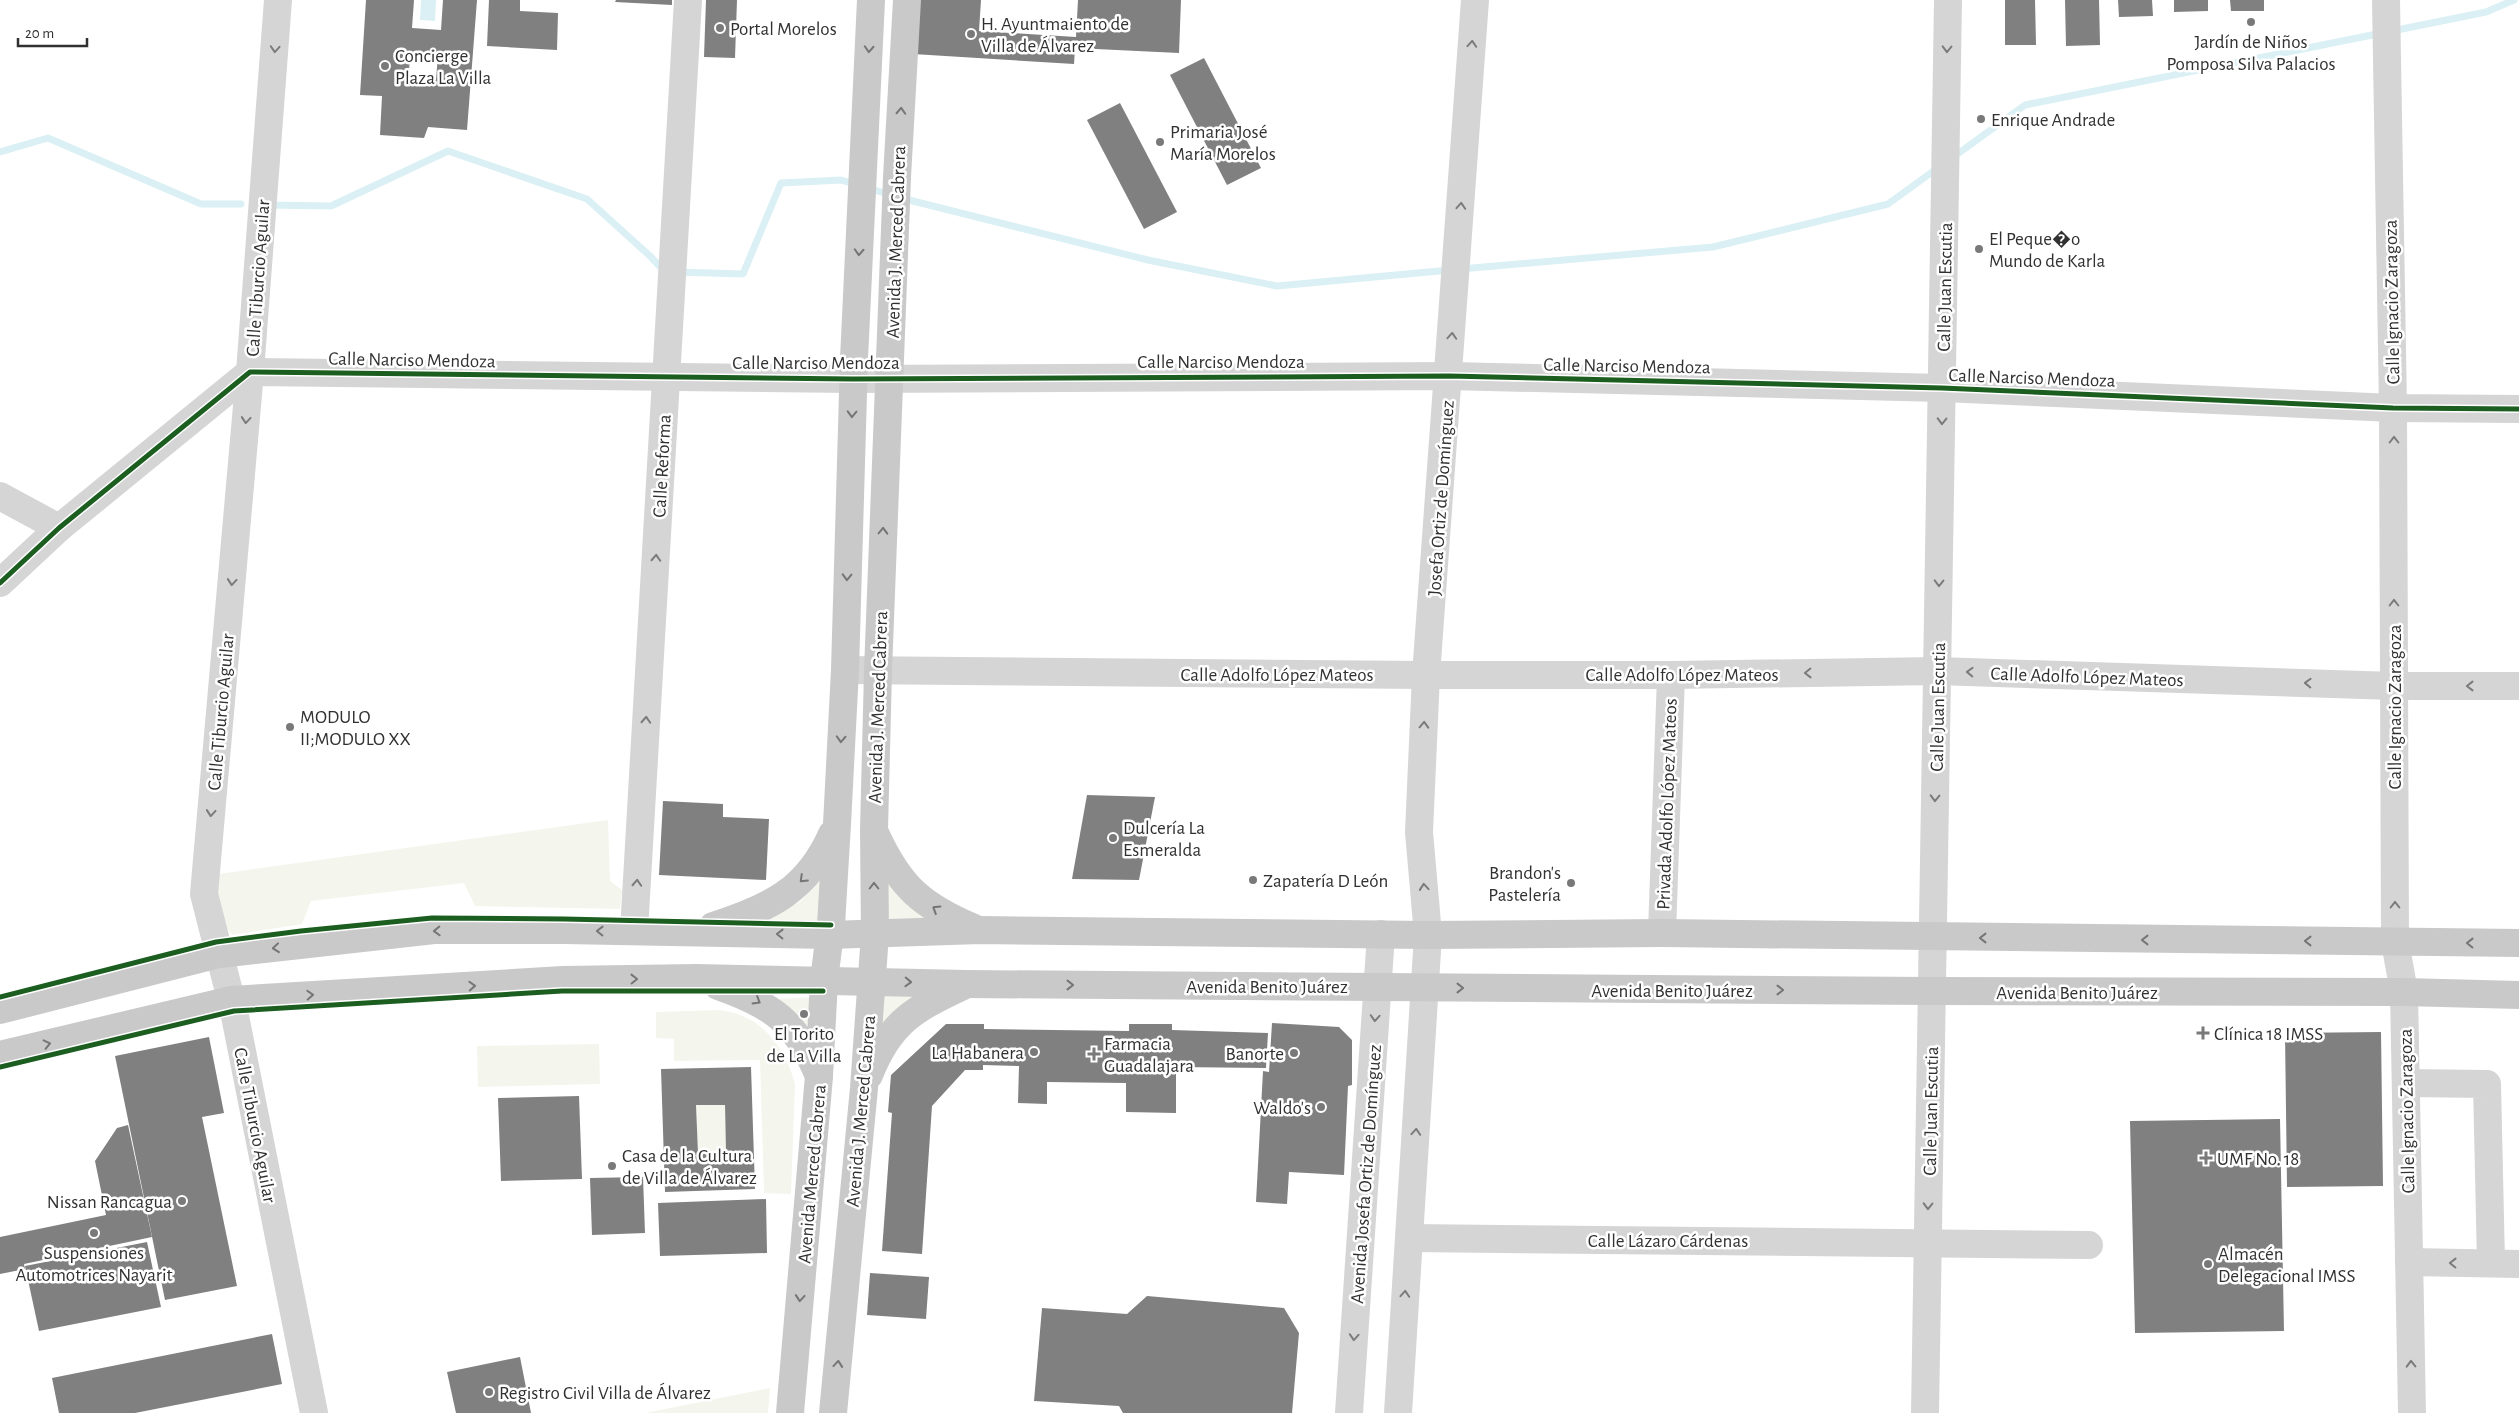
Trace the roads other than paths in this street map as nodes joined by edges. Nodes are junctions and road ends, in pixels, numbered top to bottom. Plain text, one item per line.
1 (278, 0) edge
2 (688, 0) edge
3 (871, 0) edge
4 (907, 0) edge
5 (1475, 0) edge
6 (1948, 0) edge
7 (2386, 9) edge
8 (862, 189) junction
9 (896, 192) junction
10 (250, 372) junction
11 (666, 376) junction
12 (1449, 376) junction
13 (890, 377) junction
14 (853, 378) junction
15 (1942, 388) junction
16 (2394, 408) junction
17 (2519, 409) edge
18 (0, 496) edge
19 (59, 528) junction
20 (0, 583) edge
21 (845, 670) junction
22 (878, 671) junction
23 (1938, 671) junction
24 (1426, 675) junction
25 (1670, 675) junction
26 (2394, 686) junction
27 (2519, 686) edge
28 (837, 824) junction
29 (874, 830) junction
30 (980, 930) junction
31 (634, 931) junction
32 (692, 933) junction
33 (1662, 933) junction
34 (875, 934) junction
35 (1381, 934) junction
36 (828, 935) junction
37 (1428, 935) junction
38 (1933, 938) junction
39 (2395, 942) junction
40 (2519, 943) edge
41 (219, 954) junction
42 (696, 978) junction
43 (824, 980) junction
44 (870, 981) junction
45 (966, 984) junction
46 (1377, 986) junction
47 (1425, 988) junction
48 (1932, 991) junction
49 (2404, 992) junction
50 (2519, 995) edge
51 (231, 1000) junction
52 (0, 1010) edge
53 (0, 1055) edge
54 (819, 1076) junction
55 (2406, 1083) junction
56 (864, 1088) junction
57 (1409, 1238) junction
58 (1928, 1244) junction
59 (2089, 1245) dead end
60 (2409, 1262) junction
61 (2491, 1263) junction
62 (2519, 1264) edge
63 (314, 1413) edge
64 (790, 1413) edge
65 (833, 1413) edge
66 (1350, 1413) edge
67 (1398, 1413) edge
68 (1924, 1413) edge
69 (2412, 1413) edge

1 -> 10 street, Calle Tiburcio Aguilar
2 - 11 street, Calle Reforma
3 -> 8 main road, Avenida J. Merced Cabrera
9 -> 4 main road, Avenida J. Merced Cabrera
12 -> 5 street, Josefa Ortiz de Domínguez
6 -> 15 street, Calle Juan Escutia
7 - 16 street, Calle Ignacio Zaragoza
8 - 9 main road
8 -> 14 main road, Avenida J. Merced Cabrera
9 - 13 main road, Avenida J. Merced Cabrera
10 - 11 street, Calle Narciso Mendoza
10 - 19 street
10 -> 41 street, Calle Tiburcio Aguilar
11 - 14 street, Calle Narciso Mendoza
31 -> 11 street, Calle Reforma
12 - 13 street, Calle Narciso Mendoza
12 - 15 street, Calle Narciso Mendoza
12 - 24 street, Josefa Ortiz de Domínguez
13 - 14 street, Calle Narciso Mendoza
22 -> 13 main road, Avenida J. Merced Cabrera
14 -> 21 main road, Avenida J. Merced Cabrera
15 - 16 street, Calle Narciso Mendoza
15 -> 23 street, Calle Juan Escutia
16 - 17 street, Calle Narciso Mendoza
26 -> 16 street, Calle Ignacio Zaragoza
18 - 19 street
19 - 20 street
21 - 22 street, Calle Adolfo López Mateos
21 -> 28 main road, Avenida J. Merced Cabrera
22 - 24 street, Calle Adolfo López Mateos
22 - 29 main road, Avenida J. Merced Cabrera
23 -> 25 street, Calle Adolfo López Mateos
26 -> 23 street, Calle Adolfo López Mateos
23 -> 38 street, Calle Juan Escutia
24 - 25 street, Calle Adolfo López Mateos
37 -> 24 street, Josefa Ortiz de Domínguez
25 - 33 street, Privada Adolfo López Mateos
27 -> 26 street, Calle Adolfo López Mateos
39 -> 26 street, Calle Ignacio Zaragoza
28 -> 32 main road
28 - 36 main road, Avenida J. Merced Cabrera
30 -> 29 main road
34 -> 29 main road, Avenida J. Merced Cabrera
30 - 34 main road
30 - 35 main road
31 - 32 main road
31 -> 41 main road
36 -> 32 main road
33 - 37 main road
33 - 38 main road
34 - 36 main road
34 - 44 main road, Avenida J. Merced Cabrera
35 - 37 main road
35 - 46 street, Avenida Josefa Ortiz de Domínguez
36 - 43 main road, Avenida Merced Cabrera
37 - 47 street
39 -> 38 main road
38 - 48 street, Calle Juan Escutia
40 -> 39 main road
39 - 49 street, Calle Ignacio Zaragoza
41 - 51 street, Calle Tiburcio Aguilar
41 - 52 main road
42 - 43 main road, Avenida Benito Juárez
51 -> 42 main road, Avenida Benito Juárez
42 -> 54 main road
43 - 44 main road, Avenida Benito Juárez
43 - 54 main road, Avenida Merced Cabrera
44 -> 45 main road, Avenida Benito Juárez
44 - 56 main road, Avenida J. Merced Cabrera
45 -> 46 main road, Avenida Benito Juárez
45 - 56 main road
46 - 47 main road, Avenida Benito Juárez
46 -> 66 street, Avenida Josefa Ortiz de Domínguez
47 -> 48 main road, Avenida Benito Juárez
57 -> 47 street
48 - 49 main road, Avenida Benito Juárez
48 -> 58 street, Calle Juan Escutia
49 - 50 main road, Avenida Benito Juárez
49 - 55 street, Calle Ignacio Zaragoza
53 -> 51 main road, Avenida Benito Juárez
51 - 63 street, Calle Tiburcio Aguilar
54 -> 64 main road, Avenida Merced Cabrera
55 - 60 street, Calle Ignacio Zaragoza
55 - 61 street
65 -> 56 main road, Avenida J. Merced Cabrera
57 - 58 street, Calle Lázaro Cárdenas
67 -> 57 street
58 - 59 street, Calle Lázaro Cárdenas
58 - 68 street, Calle Juan Escutia
61 -> 60 street
69 -> 60 street, Calle Ignacio Zaragoza
61 - 62 street

